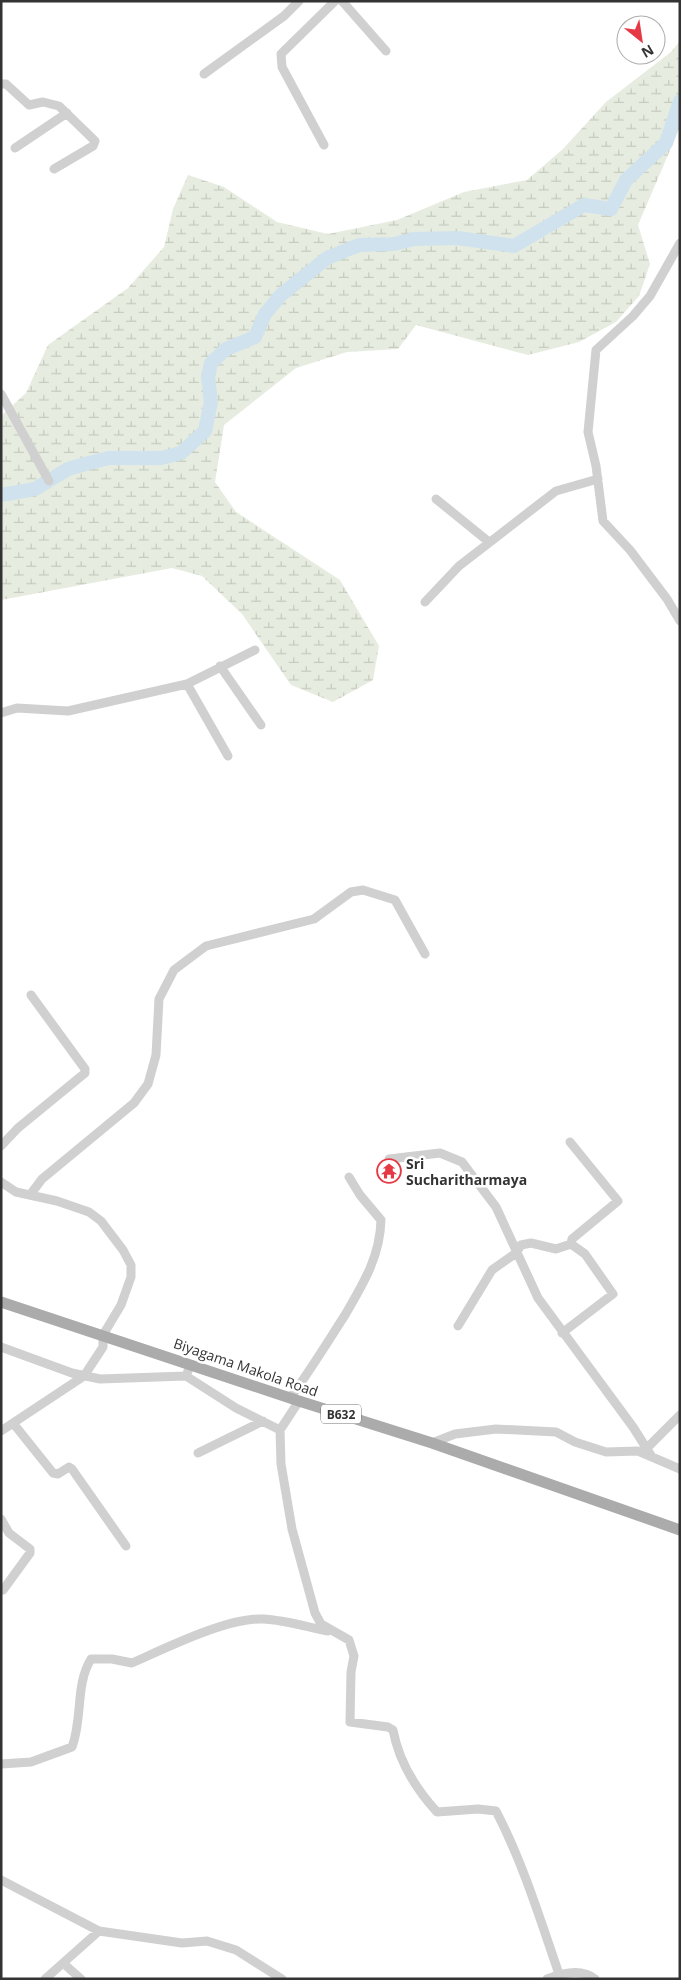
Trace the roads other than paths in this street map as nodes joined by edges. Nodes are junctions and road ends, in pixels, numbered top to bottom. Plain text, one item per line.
1 (299, 1) edge
2 (334, 1) edge
3 (342, 1) edge
4 (386, 51) dead end
5 (204, 74) dead end
6 (1, 84) edge
7 (67, 113) junction
8 (324, 145) dead end
9 (14, 148) dead end
10 (54, 169) dead end
11 (680, 243) edge
12 (1, 394) edge
13 (598, 479) junction
14 (49, 481) dead end
15 (436, 499) dead end
16 (489, 542) junction
17 (425, 602) dead end
18 (680, 621) edge
19 (254, 650) dead end
20 (220, 666) junction
21 (187, 684) junction
22 (1, 713) edge
23 (261, 725) dead end
24 (228, 756) dead end
25 (425, 954) dead end
26 (31, 995) dead end
27 (570, 1142) dead end
28 (1, 1146) edge
29 (389, 1159) dead end
30 (349, 1177) dead end
31 (1, 1182) edge
32 (30, 1196) junction
33 (571, 1244) junction
34 (516, 1252) junction
35 (1, 1302) edge
36 (458, 1326) dead end
37 (562, 1333) junction
38 (103, 1335) junction
39 (1, 1346) edge
40 (191, 1364) junction
41 (84, 1376) junction
42 (186, 1376) junction
43 (295, 1400) junction
44 (680, 1415) edge
45 (263, 1421) junction
46 (14, 1423) junction
47 (280, 1430) junction
48 (1, 1431) edge
49 (432, 1443) junction
50 (198, 1453) dead end
51 (649, 1453) junction
52 (680, 1469) edge
53 (1, 1518) edge
54 (680, 1530) edge
55 (126, 1546) dead end
56 (2, 1590) dead end
57 (333, 1632) junction
58 (1, 1764) edge
59 (1, 1880) edge
60 (99, 1931) junction
61 (62, 1963) junction
62 (559, 1974) junction
63 (45, 1979) edge
64 (81, 1979) edge
65 (282, 1979) edge
66 (547, 1979) edge
67 (595, 1979) edge

1 - 5 street
2 - 8 street
3 - 4 street
6 - 7 street
7 - 9 street
7 - 10 street
11 - 13 street
12 - 14 street
13 - 16 street
13 - 18 street
15 - 16 street
16 - 17 street
19 - 20 street
20 - 21 street
20 - 23 street
21 - 22 street
21 - 24 street
25 - 32 street
26 - 28 street
27 - 33 street
29 - 34 street
30 - 43 street
31 - 32 street
32 - 38 street
33 - 34 street
33 - 37 street
34 - 36 street
34 - 37 street
35 - 38 main road, Biyagama Makola Road / B632
37 - 51 street
38 - 40 main road, Biyagama Makola Road / B632
38 - 41 street
39 - 41 street
40 - 42 street
40 - 43 main road, Biyagama Makola Road / B632
41 - 42 street
41 - 46 street
42 - 45 street
43 - 47 street
43 - 49 main road, Biyagama Makola Road / B632
44 - 51 street
45 - 47 street
45 - 50 street
46 - 48 street
46 - 55 street
47 - 57 street
49 - 51 street
49 - 54 main road, Biyagama Makola Road / B632
51 - 52 street
53 - 56 street
57 - 58 street
57 - 62 street
59 - 60 street
60 - 61 street
60 - 65 street
61 - 63 street
61 - 64 street
62 - 66 street
62 - 67 street

